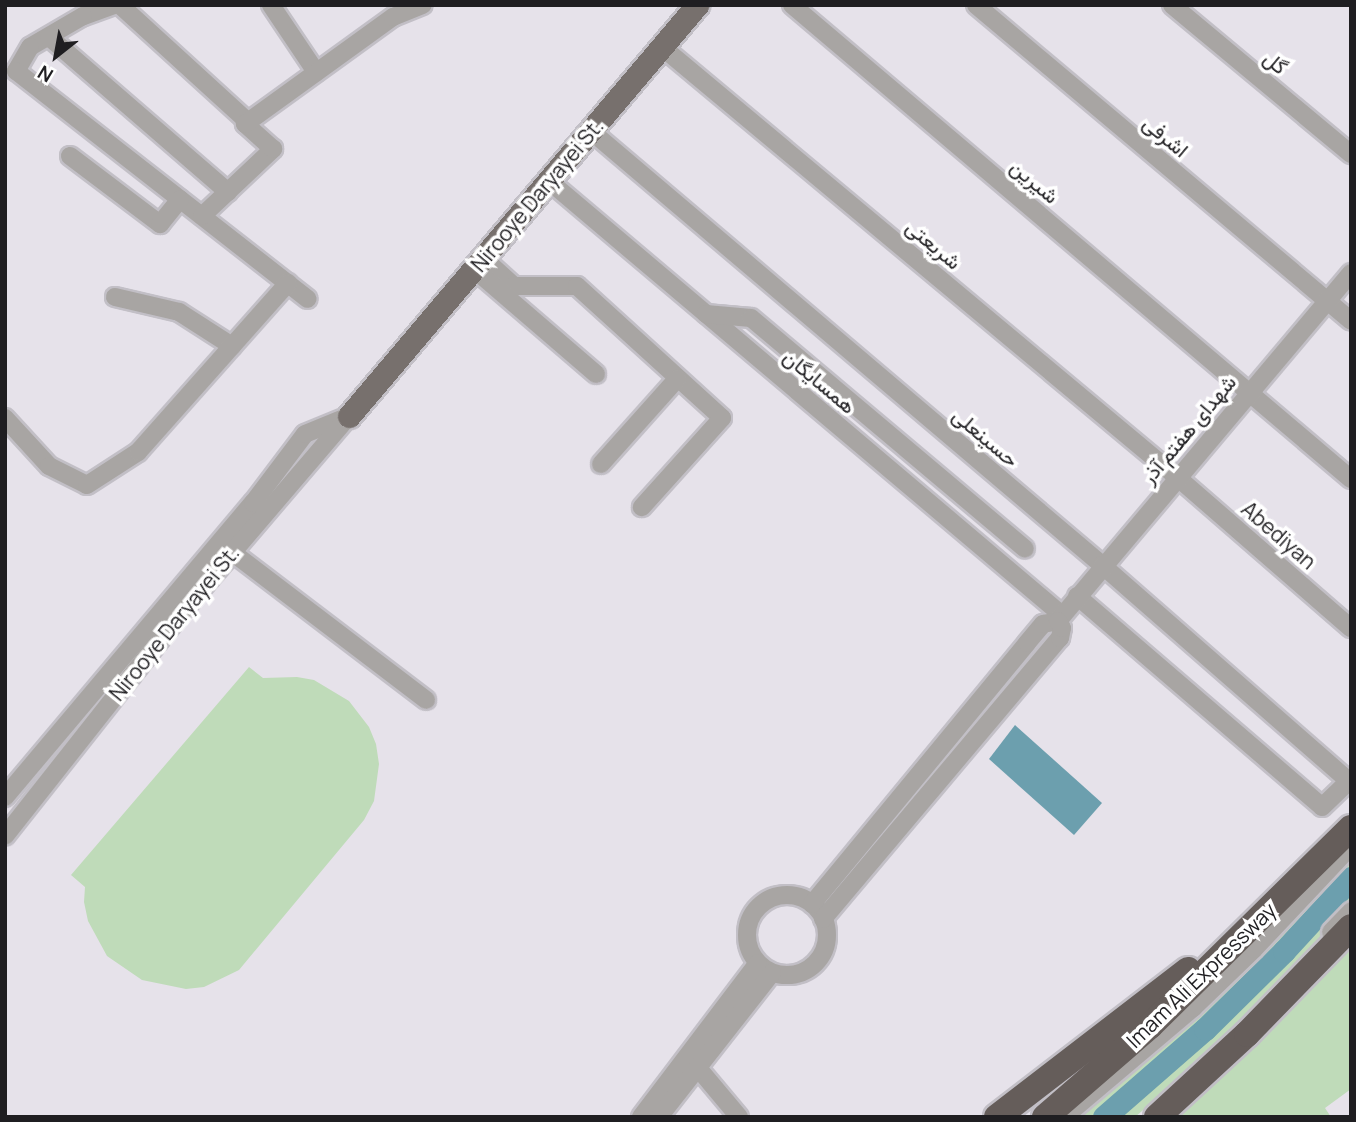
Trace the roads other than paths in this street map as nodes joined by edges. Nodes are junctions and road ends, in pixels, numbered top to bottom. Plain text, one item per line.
1 (114, 5) edge
2 (120, 5) edge
3 (271, 5) edge
4 (697, 5) edge
5 (792, 5) edge
6 (976, 5) edge
7 (1172, 5) edge
8 (420, 6) edge
9 (49, 37) junction
10 (662, 47) junction
11 (316, 72) junction
12 (248, 122) junction
13 (591, 131) junction
14 (1351, 154) edge
15 (69, 156) dead end
16 (549, 181) junction
17 (228, 192) junction
18 (180, 199) junction
19 (202, 216) junction
20 (479, 263) junction
21 (1351, 273) edge
22 (288, 283) junction
23 (115, 297) dead end
24 (308, 299) dead end
25 (1327, 301) junction
26 (706, 314) junction
27 (1351, 321) edge
28 (232, 346) junction
29 (596, 374) dead end
30 (678, 378) junction
31 (1249, 392) junction
32 (349, 416) junction
33 (5, 418) edge
34 (601, 464) dead end
35 (1177, 477) junction
36 (1351, 480) edge
37 (642, 507) dead end
38 (1025, 548) dead end
39 (232, 552) junction
40 (1102, 565) junction
41 (1077, 596) junction
42 (1060, 618) junction
43 (1351, 628) edge
44 (1003, 671) junction
45 (1020, 685) junction
46 (426, 700) dead end
47 (1350, 780) edge
48 (5, 797) edge
49 (1351, 828) edge
50 (5, 836) edge
51 (1351, 846) edge
52 (1311, 869) junction
53 (818, 911) junction
54 (1351, 911) edge
55 (1351, 927) edge
56 (765, 968) junction
57 (698, 1068) junction
58 (641, 1117) edge
59 (659, 1117) edge
60 (739, 1117) edge
61 (997, 1117) edge
62 (1045, 1117) edge
63 (1064, 1117) edge
64 (1140, 1117) edge
65 (1157, 1117) edge

1 - 9 street
2 - 12 street
3 - 11 street
4 - 10 main road, Nirooye Daryayei St.
5 - 31 street, شیرین
6 - 25 street, اشرفی
7 - 14 street, گل
8 - 11 street
9 - 17 street
9 - 18 street
10 - 13 main road, Nirooye Daryayei St.
10 - 35 street, شریعتی
11 - 12 street
12 - 17 street
13 - 16 main road, Nirooye Daryayei St.
13 - 40 street, حسینعلی
15 - 18 street
16 - 20 main road, Nirooye Daryayei St.
16 - 26 street, همسایگان
17 - 19 street
18 - 19 street
19 - 22 street
20 - 29 street
20 - 30 street
20 - 32 main road, Nirooye Daryayei St.
21 - 25 street, شهدای هفتم آذر
22 - 24 street
22 - 28 street
23 - 28 street
25 - 27 street, اشرفی
25 - 31 street, شهدای هفتم آذر
26 - 38 street
26 - 42 street, همسایگان
28 - 33 street
30 - 34 street
30 - 37 street
31 - 35 street, شهدای هفتم آذر
31 - 36 street, شیرین
32 - 39 street, Nirooye Daryayei St.
32 - 48 street, Nirooye Daryayei St.
35 - 40 street, شهدای هفتم آذر
35 - 43 street, Abediyan
39 - 46 street
39 - 50 street, Nirooye Daryayei St.
40 - 41 street, شهدای هفتم آذر
40 - 47 street, حسینعلی
41 - 42 street, شهدای هفتم آذر
41 - 47 street
42 - 44 street
42 - 45 street
44 - 45 street
44 - 53 street
45 - 53 street
49 - 52 highway, Imam Ali Expressway
51 - 63 street
52 - 61 highway
52 - 62 highway, Imam Ali Expressway
53 - 56 street
53 - 56 street
54 - 64 street
55 - 65 highway
56 - 57 street
56 - 58 street
57 - 59 street
57 - 60 street

